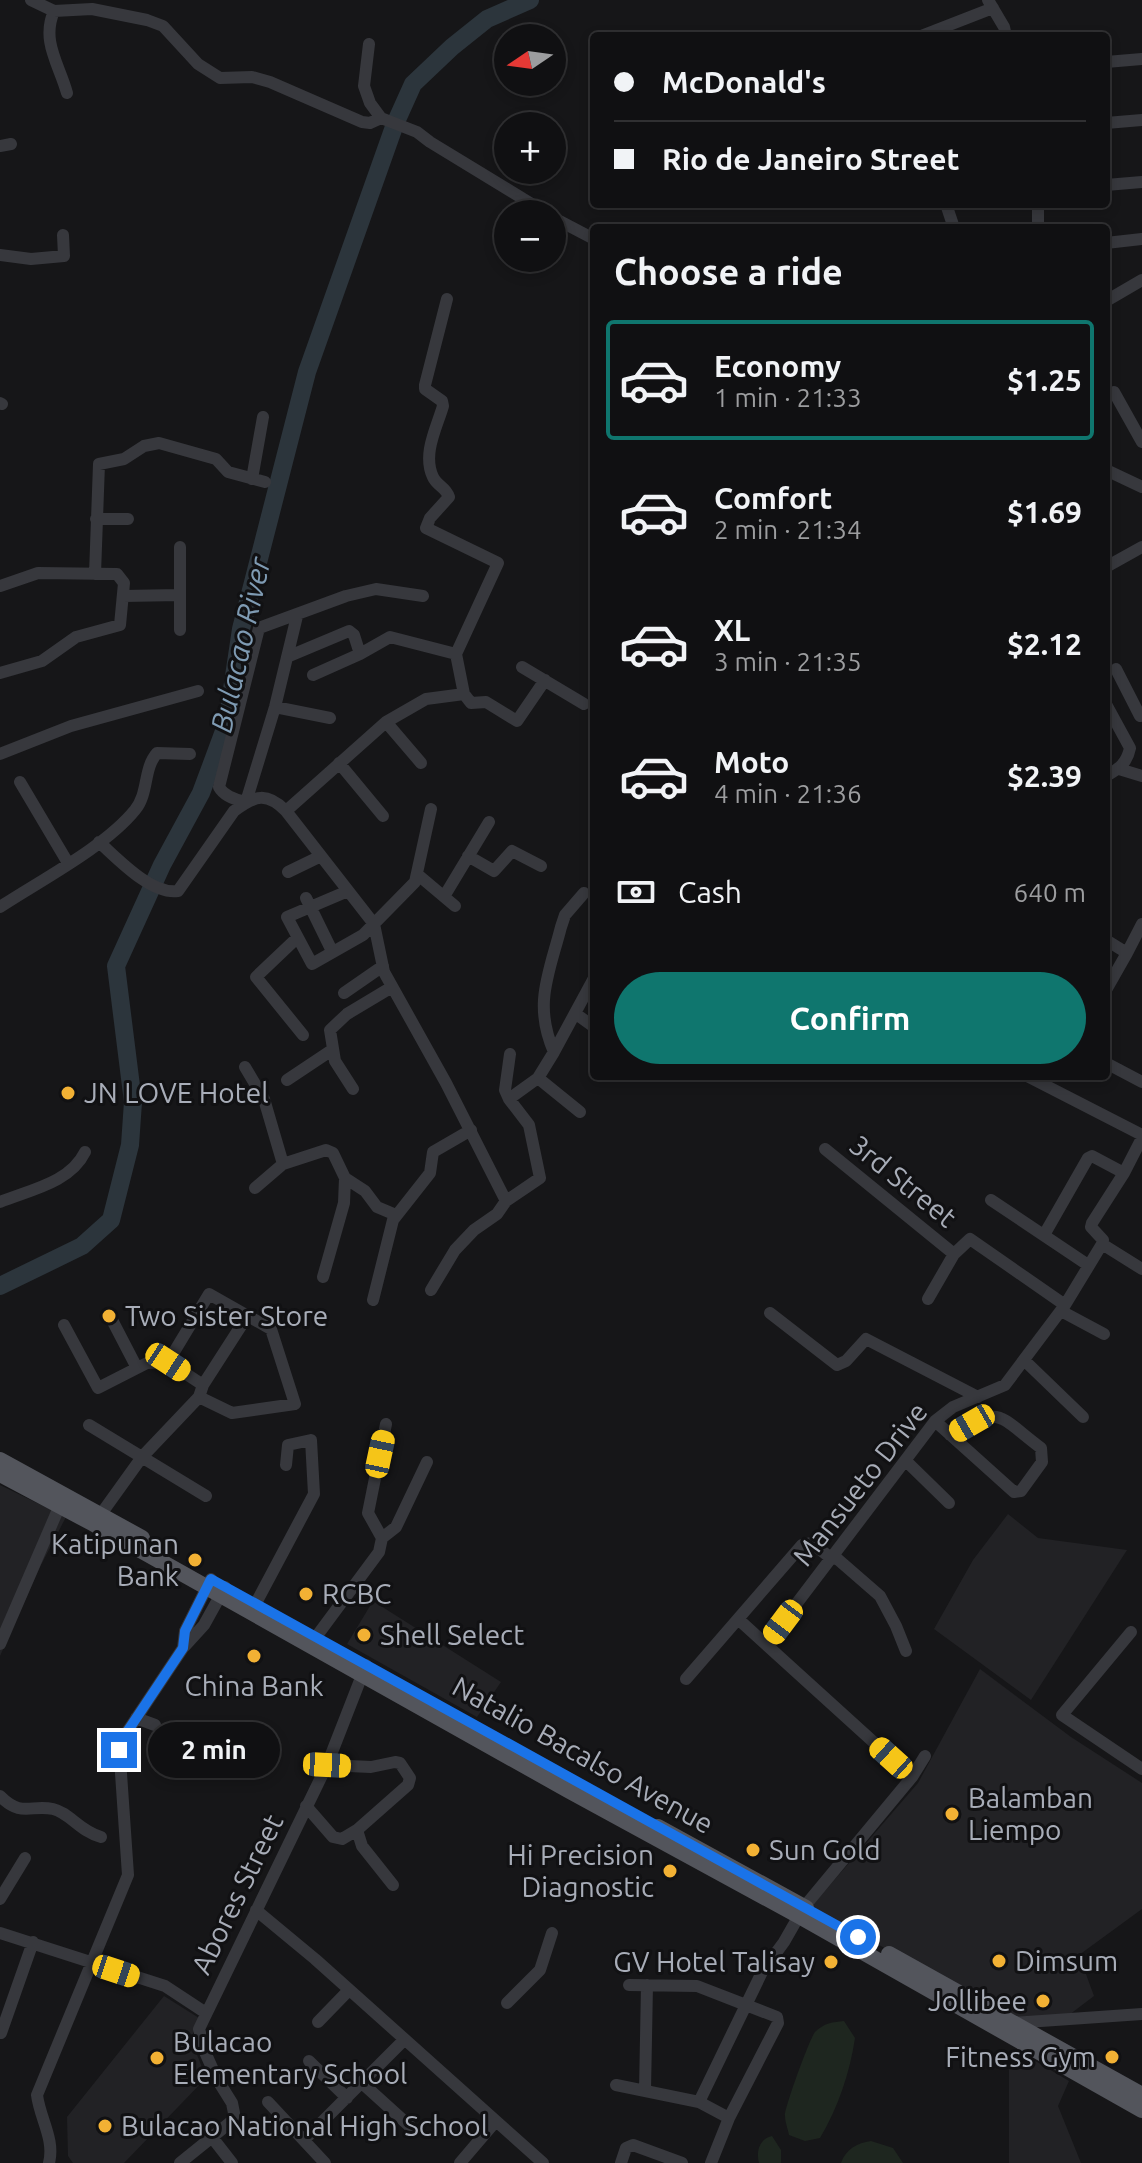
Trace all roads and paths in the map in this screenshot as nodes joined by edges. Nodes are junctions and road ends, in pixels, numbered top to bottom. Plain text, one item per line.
1 (31, 0) edge
2 (991, 2) edge
3 (54, 11) junction
4 (929, 32) edge
5 (1005, 32) edge
6 (369, 44) dead end
7 (1142, 59) edge
8 (1110, 62) edge
9 (67, 93) dead end
10 (387, 119) junction
11 (1142, 120) edge
12 (1110, 123) edge
13 (1142, 182) edge
14 (1110, 185) edge
15 (526, 200) edge
16 (566, 224) edge
17 (63, 235) dead end
18 (590, 237) edge
19 (1142, 239) edge
20 (1110, 243) edge
21 (0, 255) edge
22 (1142, 280) edge
23 (447, 299) dead end
24 (1110, 299) edge
25 (1114, 392) dead end
26 (263, 417) dead end
27 (1142, 442) edge
28 (1110, 471) edge
29 (1141, 483) edge
30 (96, 519) junction
31 (128, 519) dead end
32 (180, 547) dead end
33 (1142, 547) edge
34 (1110, 565) edge
35 (95, 574) junction
36 (0, 586) edge
37 (180, 595) junction
38 (123, 596) junction
39 (423, 596) dead end
40 (297, 616) junction
41 (180, 630) dead end
42 (360, 654) junction
43 (456, 654) junction
44 (287, 657) junction
45 (522, 667) dead end
46 (1116, 669) dead end
47 (0, 673) edge
48 (313, 675) dead end
49 (545, 680) junction
50 (198, 691) dead end
51 (464, 694) junction
52 (584, 704) dead end
53 (275, 707) junction
54 (1110, 712) edge
55 (1141, 716) edge
56 (330, 718) dead end
57 (386, 722) junction
58 (1125, 734) junction
59 (0, 754) edge
60 (190, 754) dead end
61 (339, 763) junction
62 (421, 763) dead end
63 (1119, 769) junction
64 (1110, 774) edge
65 (1142, 776) edge
66 (20, 782) dead end
67 (246, 802) junction
68 (431, 809) dead end
69 (286, 811) junction
70 (383, 816) dead end
71 (489, 822) dead end
72 (99, 842) junction
73 (321, 856) junction
74 (468, 856) junction
75 (68, 863) junction
76 (541, 866) dead end
77 (288, 872) dead end
78 (417, 874) junction
79 (348, 891) junction
80 (584, 893) dead end
81 (445, 895) junction
82 (308, 902) junction
83 (455, 906) dead end
84 (0, 907) edge
85 (374, 924) junction
86 (1142, 924) edge
87 (297, 938) junction
88 (1110, 942) edge
89 (330, 947) dead end
90 (1127, 953) junction
91 (383, 966) junction
92 (1110, 983) edge
93 (590, 986) edge
94 (392, 987) junction
95 (344, 993) dead end
96 (576, 1014) junction
97 (590, 1024) edge
98 (303, 1035) dead end
99 (332, 1050) junction
100 (554, 1052) junction
101 (510, 1054) dead end
102 (1110, 1065) edge
103 (245, 1067) dead end
104 (538, 1078) junction
105 (287, 1080) dead end
106 (1035, 1080) edge
107 (1142, 1082) edge
108 (353, 1089) dead end
109 (509, 1099) junction
110 (580, 1112) dead end
111 (471, 1130) junction
112 (1142, 1137) edge
113 (825, 1149) dead end
114 (85, 1152) dead end
115 (283, 1164) junction
116 (1124, 1173) junction
117 (345, 1178) junction
118 (255, 1188) dead end
119 (991, 1200) dead end
120 (506, 1201) junction
121 (0, 1202) edge
122 (396, 1215) junction
123 (1044, 1235) junction
124 (1102, 1244) junction
125 (954, 1254) junction
126 (1088, 1265) junction
127 (1142, 1269) edge
128 (323, 1277) dead end
129 (431, 1290) dead end
130 (928, 1299) dead end
131 (373, 1300) dead end
132 (1063, 1308) junction
133 (770, 1313) dead end
134 (248, 1315) junction
135 (110, 1316) dead end
136 (64, 1325) dead end
137 (1104, 1334) dead end
138 (1025, 1361) junction
139 (168, 1362) junction
140 (137, 1368) junction
141 (201, 1391) junction
142 (978, 1397) junction
143 (1083, 1417) dead end
144 (935, 1421) junction
145 (386, 1424) dead end
146 (89, 1425) dead end
147 (950, 1435) junction
148 (142, 1457) junction
149 (0, 1460) edge
150 (906, 1461) junction
151 (427, 1462) dead end
152 (286, 1465) dead end
153 (0, 1474) edge
154 (206, 1496) dead end
155 (949, 1503) dead end
156 (60, 1505) junction
157 (98, 1519) junction
158 (382, 1538) junction
159 (833, 1558) junction
160 (216, 1587) junction
161 (256, 1603) junction
162 (738, 1619) junction
163 (1131, 1632) dead end
164 (316, 1637) junction
165 (0, 1644) edge
166 (766, 1644) junction
167 (906, 1651) dead end
168 (364, 1670) junction
169 (686, 1679) dead end
170 (136, 1718) junction
171 (155, 1725) dead end
172 (925, 1756) dead end
173 (327, 1765) junction
174 (1142, 1769) edge
175 (912, 1777) junction
176 (0, 1796) edge
177 (306, 1806) junction
178 (357, 1830) junction
179 (101, 1837) dead end
180 (25, 1858) dead end
181 (393, 1885) dead end
182 (0, 1899) edge
183 (256, 1910) junction
184 (802, 1912) junction
185 (0, 1933) edge
186 (552, 1933) dead end
187 (33, 1942) junction
188 (92, 1963) junction
189 (629, 1985) dead end
190 (647, 1985) junction
191 (349, 1990) junction
192 (507, 2003) dead end
193 (746, 2003) junction
194 (206, 2013) junction
195 (1142, 2014) edge
196 (318, 2022) dead end
197 (1008, 2028) junction
198 (1, 2033) edge
199 (404, 2040) junction
200 (309, 2061) dead end
201 (362, 2083) junction
202 (616, 2085) dead end
203 (645, 2091) junction
204 (1142, 2095) edge
205 (347, 2098) junction
206 (268, 2102) dead end
207 (699, 2102) junction
208 (1142, 2110) edge
209 (729, 2118) junction
210 (495, 2122) junction
211 (415, 2131) dead end
212 (211, 2136) junction
213 (305, 2139) junction
214 (655, 2159) edge
215 (49, 2163) edge
216 (180, 2163) edge
217 (232, 2163) edge
218 (325, 2163) edge
219 (460, 2163) edge
220 (543, 2163) edge
221 (621, 2163) edge
222 (682, 2163) edge
223 (711, 2163) edge

1 - 3 street
2 - 4 street
2 - 5 street
3 - 9 street
3 - 10 street
6 - 10 street
7 - 8 street
10 - 15 street
11 - 12 street
13 - 14 street
16 - 18 street
17 - 21 street
19 - 20 street
22 - 24 street
23 - 43 street
25 - 27 street
26 - 30 street
28 - 29 street
30 - 31 street
30 - 35 street
32 - 37 street
33 - 34 street
35 - 36 street
35 - 38 street
37 - 38 street
37 - 41 street
38 - 47 street
39 - 40 street
40 - 44 street
40 - 67 street
42 - 43 street
42 - 44 street
42 - 48 street
43 - 51 street
44 - 53 street
45 - 49 street
46 - 55 street
49 - 51 street
49 - 52 street
50 - 59 street
51 - 57 street
53 - 56 street
53 - 67 street
54 - 58 street
55 - 58 street
57 - 61 street
57 - 62 street
58 - 63 street
60 - 72 street
61 - 69 street
61 - 70 street
63 - 64 street
63 - 65 street
66 - 75 street
67 - 69 street
67 - 72 street
68 - 78 street
69 - 73 street
71 - 74 street
72 - 75 street
73 - 77 street
73 - 79 street
74 - 76 street
74 - 81 street
75 - 84 street
78 - 81 street
78 - 85 street
79 - 82 street
79 - 85 street
80 - 100 street
81 - 83 street
82 - 87 street
82 - 89 street
85 - 87 street
85 - 91 street
86 - 90 street
87 - 98 street
88 - 90 street
90 - 92 street
91 - 94 street
91 - 95 street
93 - 96 street
94 - 99 street
94 - 111 street
96 - 97 street
96 - 100 street
99 - 105 street
99 - 108 street
100 - 104 street
101 - 109 street
102 - 107 street
103 - 115 street
104 - 109 street
104 - 110 street
106 - 112 street
109 - 120 street
111 - 120 street
111 - 122 street
112 - 116 street
113 - 125 street, 3rd Street
114 - 121 street
115 - 117 street
115 - 118 street
116 - 123 street
116 - 124 street
117 - 122 street
117 - 128 street
119 - 123 street
120 - 129 street
122 - 131 street
123 - 126 street
124 - 126 street, Mansueto Drive
124 - 127 street
125 - 130 street
125 - 132 street, 3rd Street
126 - 132 street, Mansueto Drive
132 - 137 street
132 - 138 street, Mansueto Drive
133 - 142 street
134 - 139 street
134 - 141 street
134 - 141 street
135 - 140 street
136 - 140 street
138 - 142 street, Mansueto Drive
138 - 143 street
139 - 140 street
139 - 141 street
141 - 148 street
142 - 144 street, Mansueto Drive
144 - 147 street
144 - 150 street, Mansueto Drive
145 - 158 street
146 - 148 street
147 - 147 street
148 - 154 street
148 - 157 street
149 - 157 main road, Natalio Bacalso Avenue
150 - 155 street
150 - 159 street, Mansueto Drive
151 - 158 street
152 - 161 street
153 - 156 main road, Natalio Bacalso Avenue
156 - 157 main road, Natalio Bacalso Avenue
156 - 165 street
157 - 160 main road, Natalio Bacalso Avenue
158 - 164 street
159 - 162 street
159 - 166 street, Mansueto Drive
159 - 167 street
160 - 161 main road, Natalio Bacalso Avenue
160 - 168 main road, Natalio Bacalso Avenue
160 - 170 street
161 - 164 main road, Natalio Bacalso Avenue
162 - 166 street
162 - 169 street
163 - 174 street
164 - 168 main road, Natalio Bacalso Avenue
166 - 175 street
168 - 173 street, Abores Street
168 - 184 main road, Natalio Bacalso Avenue
170 - 171 street
170 - 188 street
172 - 175 street
173 - 177 street, Abores Street
173 - 178 street
175 - 184 street
176 - 179 street
177 - 178 street
177 - 183 street, Abores Street
178 - 181 street
180 - 182 street
183 - 191 street
183 - 194 street, Abores Street
184 - 193 street
184 - 197 main road, Natalio Bacalso Avenue
185 - 187 street
186 - 192 street
187 - 188 street
187 - 198 street
188 - 194 street
188 - 215 street
189 - 190 street
190 - 193 street
190 - 203 street
191 - 196 street
191 - 199 street
193 - 207 street
193 - 209 street
194 - 212 street, Abores Street
195 - 197 street
197 - 204 main road, Natalio Bacalso Avenue
197 - 208 main road, Natalio Bacalso Avenue
199 - 201 street
199 - 210 street
200 - 205 street
201 - 205 street
201 - 211 street
202 - 203 street
203 - 207 street
205 - 213 street
206 - 213 street
207 - 209 street
209 - 223 street
210 - 219 street
210 - 220 street
212 - 216 street, Abores Street
212 - 217 street
213 - 218 street
214 - 221 street
214 - 222 street

